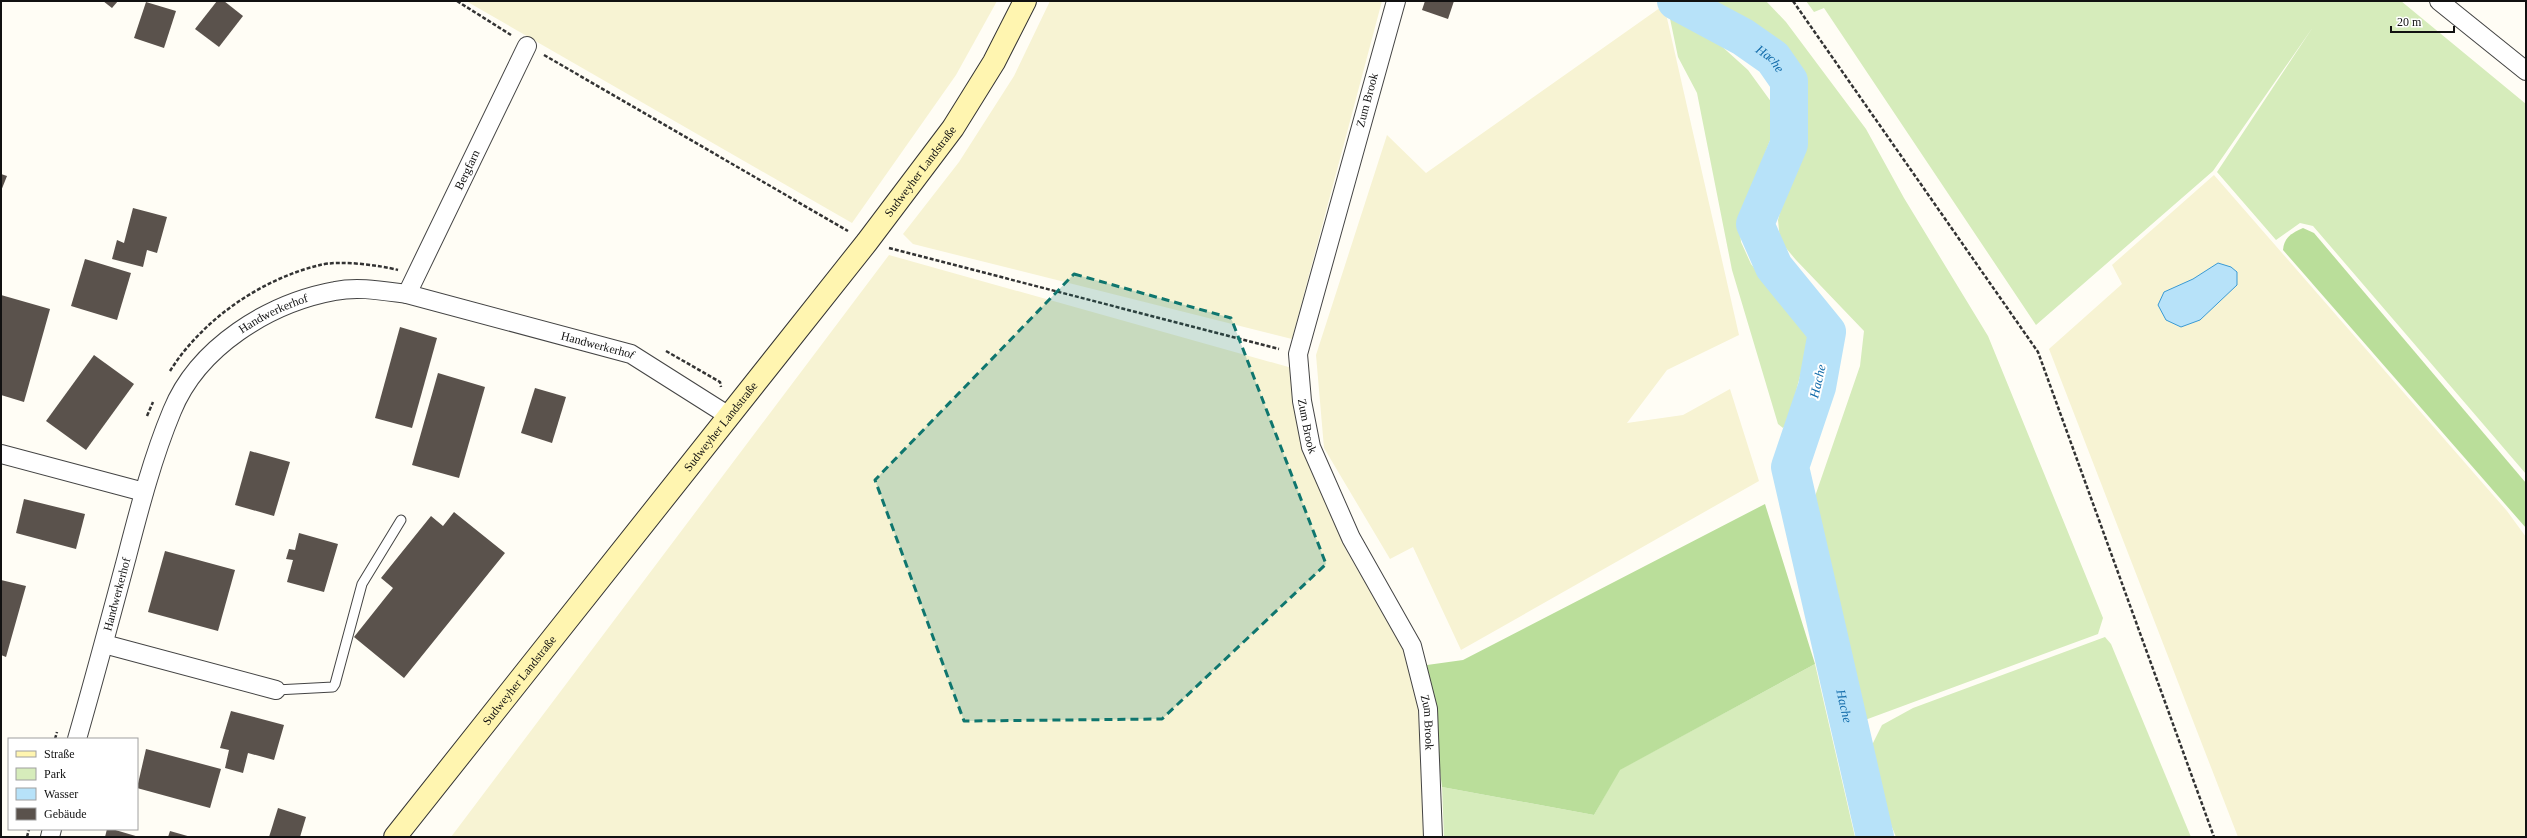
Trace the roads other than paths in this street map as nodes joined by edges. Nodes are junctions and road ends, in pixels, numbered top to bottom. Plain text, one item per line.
1 (1025, 1) edge
2 (1396, 1) edge
3 (2439, 1) edge
4 (527, 46) road end
5 (2526, 71) edge
6 (407, 294) junction
7 (729, 416) junction
8 (1, 454) edge
9 (144, 492) junction
10 (401, 520) dead end
11 (104, 644) junction
12 (276, 690) joint
13 (77, 738) edge
14 (395, 837) edge
15 (1433, 837) edge

1 - 7 main road, Sudweyher Landstraße
2 - 15 street, Zum Brook
3 - 5 street
4 - 6 street, Bergfarn
6 - 7 street, Handwerkerhof
6 - 9 street, Handwerkerhof
7 - 14 main road, Sudweyher Landstraße
8 - 9 street
9 - 11 street, Handwerkerhof
10 - 12 lane
11 - 12 street
11 - 13 street, Handwerkerhof

